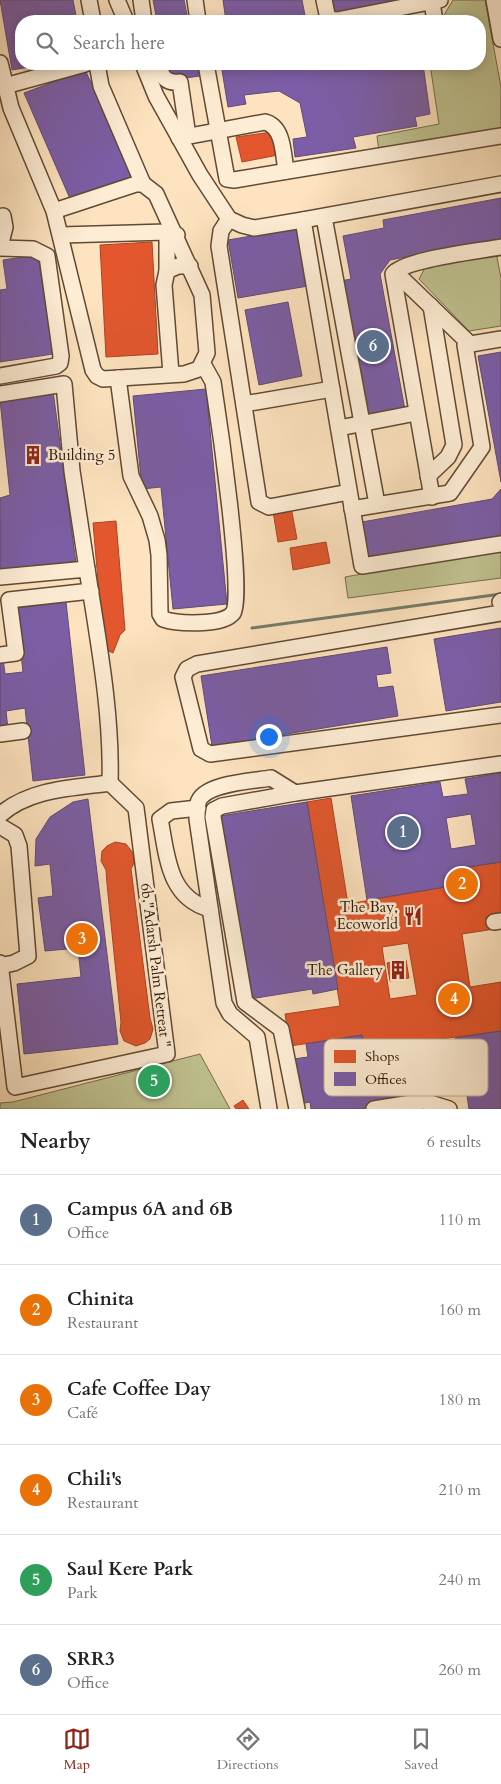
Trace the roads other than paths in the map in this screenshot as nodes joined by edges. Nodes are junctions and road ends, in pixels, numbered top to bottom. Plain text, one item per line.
1 (89, 0) edge
2 (117, 0) edge
3 (141, 0) edge
4 (195, 0) edge
5 (324, 0) edge
6 (494, 0) edge
7 (436, 2) edge
8 (92, 15) edge
9 (123, 15) edge
10 (143, 15) edge
11 (197, 15) edge
12 (327, 15) edge
13 (368, 15) edge
14 (435, 15) edge
15 (500, 24) edge
16 (501, 39) edge
17 (0, 63) edge
18 (63, 70) edge
19 (98, 70) edge
20 (145, 70) edge
21 (160, 70) edge
22 (207, 70) edge
23 (5, 86) junction
24 (218, 130) junction
25 (501, 136) edge
26 (184, 137) junction
27 (286, 171) junction
28 (227, 179) junction
29 (143, 184) junction
30 (501, 184) edge
31 (210, 191) junction
32 (54, 211) junction
33 (3, 216) dead end
34 (324, 217) junction
35 (229, 219) junction
36 (303, 220) junction
37 (172, 233) junction
38 (61, 235) junction
39 (0, 248) edge
40 (500, 251) edge
41 (190, 266) junction
42 (167, 271) junction
43 (395, 272) junction
44 (431, 306) junction
45 (501, 339) edge
46 (470, 344) junction
47 (203, 364) junction
48 (172, 374) junction
49 (0, 376) edge
50 (118, 378) junction
51 (332, 389) junction
52 (0, 394) edge
53 (244, 404) junction
54 (416, 413) junction
55 (362, 424) junction
56 (339, 428) junction
57 (428, 476) junction
58 (349, 492) junction
59 (432, 497) junction
60 (377, 504) junction
61 (352, 509) junction
62 (501, 544) edge
63 (88, 569) junction
64 (0, 577) edge
65 (91, 591) junction
66 (501, 605) edge
67 (0, 655) edge
68 (501, 715) edge
69 (501, 724) edge
70 (24, 731) dead end
71 (438, 733) dead end
72 (0, 734) edge
73 (501, 764) edge
74 (384, 780) junction
75 (110, 783) junction
76 (311, 784) dead end
77 (295, 793) junction
78 (198, 808) junction
79 (0, 815) edge
80 (0, 826) edge
81 (210, 909) junction
82 (0, 965) edge
83 (7, 1087) edge
84 (269, 1109) edge
85 (297, 1109) edge
86 (374, 1109) edge
87 (450, 1109) edge

1 - 8 lane
2 - 9 lane
3 - 10 lane
4 - 11 lane
5 - 12 lane
6 - 15 lane
7 - 13 lane
7 - 14 lane
15 - 16 lane
17 - 23 lane
18 - 23 lane
19 - 29 lane
20 - 26 lane
21 - 26 lane
22 - 24 lane
23 - 32 lane
24 - 26 lane
24 - 27 lane
24 - 28 lane
25 - 27 lane
26 - 31 lane
27 - 28 lane
28 - 31 lane
29 - 32 lane
29 - 37 lane
30 - 34 lane
31 - 35 lane
32 - 38 lane
33 - 39 lane
34 - 36 lane
34 - 55 lane
35 - 36 lane
35 - 53 lane
36 - 51 lane
37 - 38 lane
37 - 41 lane
37 - 42 lane
38 - 50 lane
39 - 49 lane
40 - 43 lane
41 - 42 lane
41 - 47 lane
42 - 48 lane
43 - 44 lane
43 - 54 lane
44 - 46 lane
44 - 57 lane
45 - 46 lane
46 - 59 lane
47 - 48 lane
47 - 50 lane
48 - 50 lane
51 - 53 lane
51 - 56 lane
52 - 63 lane
53 - 58 lane
54 - 55 lane
54 - 57 lane
55 - 56 lane
55 - 60 lane
56 - 58 lane
57 - 59 lane
58 - 61 lane
59 - 60 lane
60 - 61 lane
61 - 62 lane
63 - 64 lane
63 - 65 lane
65 - 67 lane
65 - 75 lane
66 - 68 lane
69 - 71 lane
70 - 72 lane
73 - 74 lane
74 - 76 lane
74 - 77 lane
75 - 79 lane
75 - 83 lane, 6b,"Adarsh Palm Retreat "
77 - 78 lane
77 - 85 lane
78 - 81 lane
78 - 81 lane
80 - 82 lane
81 - 84 lane
82 - 83 lane, 6b,"Adarsh Palm Retreat "
86 - 87 lane

